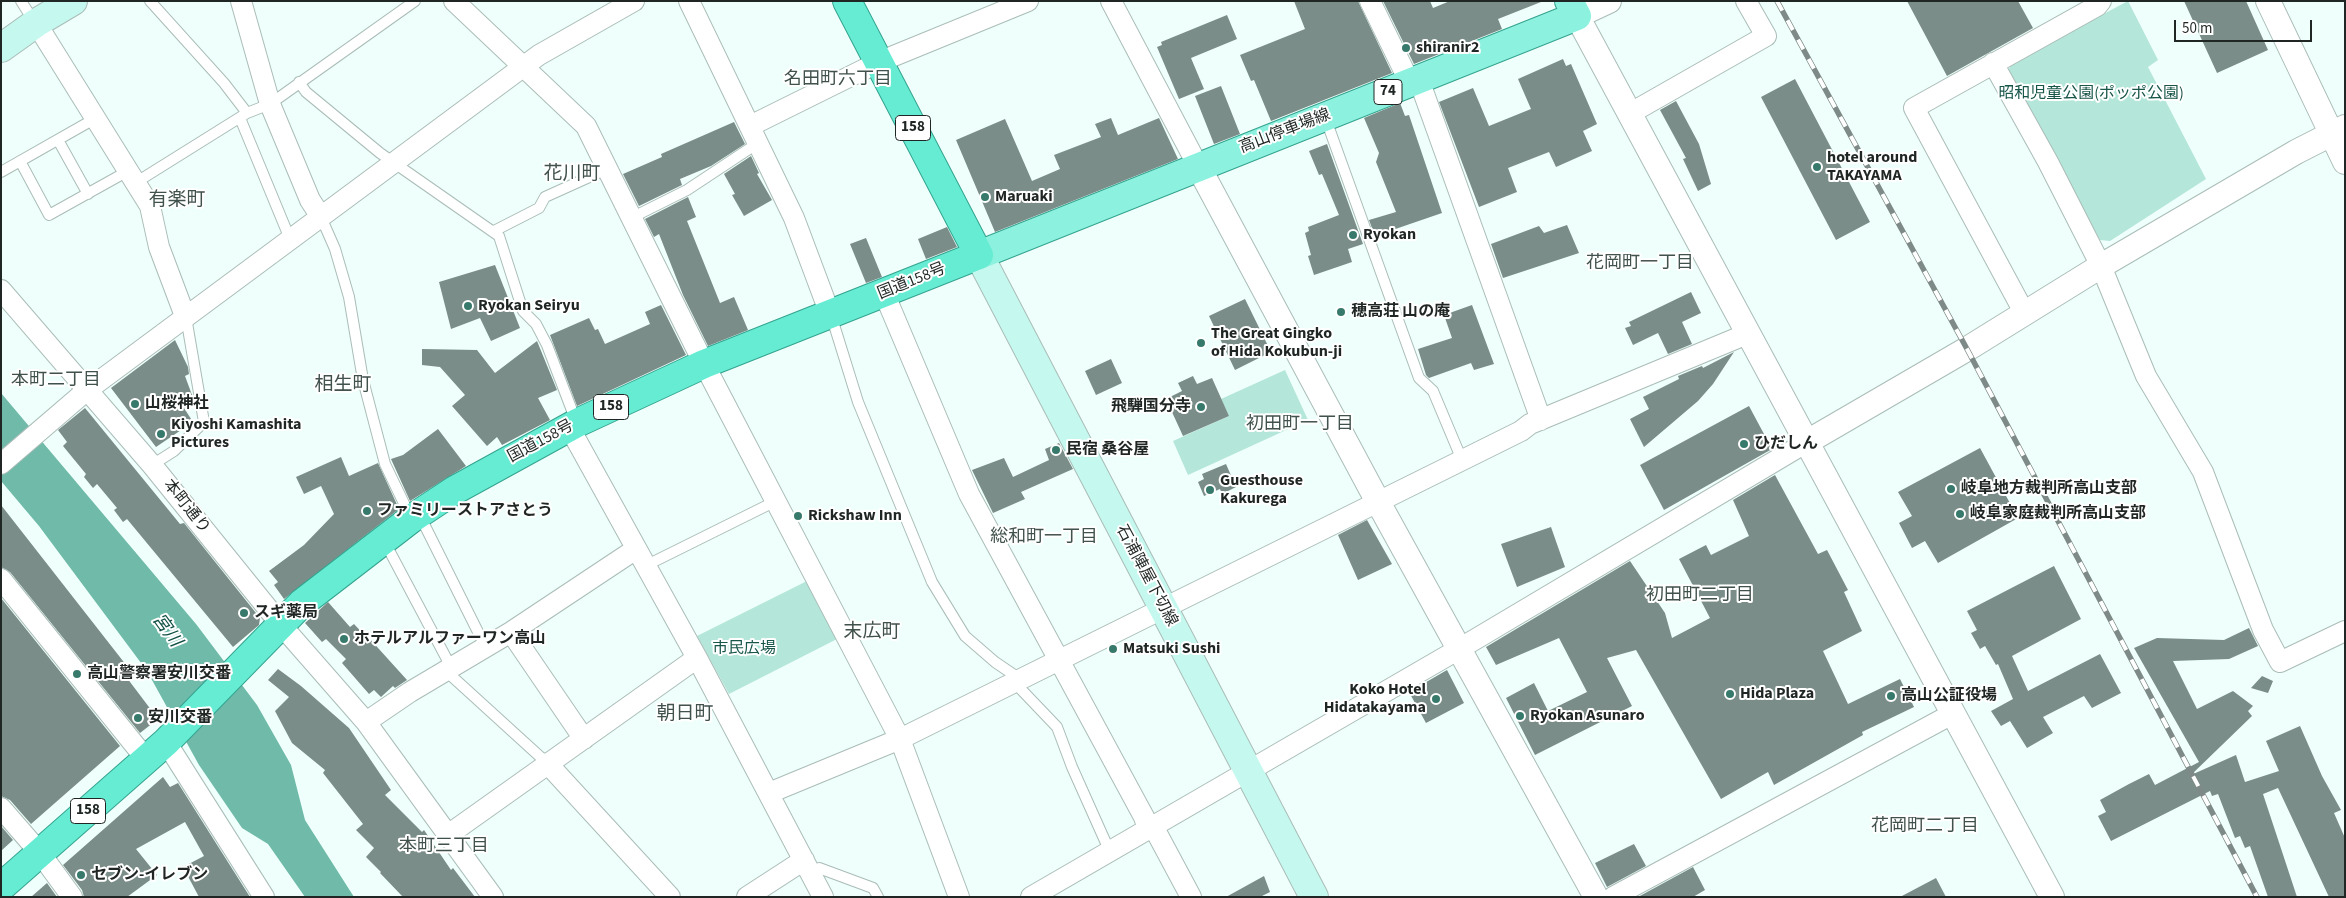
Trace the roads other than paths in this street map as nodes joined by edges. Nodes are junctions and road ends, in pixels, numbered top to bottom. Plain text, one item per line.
1 (73, 1) edge
2 (150, 1) edge
3 (241, 1) edge
4 (415, 1) edge
5 (634, 1) edge
6 (689, 1) edge
7 (847, 1) edge
8 (1028, 1) edge
9 (1111, 1) edge
10 (1370, 1) edge
11 (1608, 1) edge
12 (1746, 1) edge
13 (2101, 1) edge
14 (2268, 1) edge
15 (461, 3) edge
16 (1573, 9) edge
17 (29, 12) edge
18 (1, 48) edge
19 (879, 62) junction
20 (1993, 63) junction
21 (523, 66) junction
22 (1414, 81) junction
23 (299, 82) junction
24 (270, 104) junction
25 (1629, 114) junction
26 (244, 115) junction
27 (96, 118) junction
28 (1329, 128) dead end
29 (2338, 131) edge
30 (754, 135) junction
31 (58, 140) junction
32 (20, 161) junction
33 (2345, 162) edge
34 (394, 163) junction
35 (1198, 166) junction
36 (607, 169) junction
37 (1, 172) edge
38 (131, 177) junction
39 (88, 194) junction
40 (321, 217) junction
41 (631, 218) junction
42 (494, 231) junction
43 (290, 239) junction
44 (979, 255) junction
45 (2101, 266) junction
46 (1, 290) edge
47 (884, 293) junction
48 (830, 314) junction
49 (2025, 314) junction
50 (186, 316) junction
51 (1747, 334) junction
52 (704, 364) junction
53 (86, 391) junction
54 (1540, 420) junction
55 (573, 425) junction
56 (1807, 442) junction
57 (1462, 460) junction
58 (1, 464) edge
59 (152, 466) junction
60 (776, 501) junction
61 (1378, 502) junction
62 (418, 523) junction
63 (390, 552) dead end
64 (641, 557) junction
65 (1, 579) edge
66 (1163, 607) junction
67 (282, 626) junction
68 (2345, 631) edge
69 (511, 632) junction
70 (485, 646) junction
71 (1459, 649) junction
72 (697, 658) junction
73 (1060, 660) junction
74 (449, 669) junction
75 (1017, 680) junction
76 (1954, 713) junction
77 (366, 722) junction
78 (584, 739) junction
79 (900, 739) junction
80 (162, 745) junction
81 (547, 763) junction
82 (1248, 771) junction
83 (769, 793) junction
84 (1, 808) edge
85 (1151, 828) junction
86 (448, 835) junction
87 (1110, 852) junction
88 (40, 853) junction
89 (807, 866) junction
90 (1, 887) edge
91 (72, 897) edge
92 (264, 897) edge
93 (493, 897) edge
94 (670, 897) edge
95 (747, 897) edge
96 (823, 897) edge
97 (878, 897) edge
98 (959, 897) edge
99 (1030, 897) edge
100 (1191, 897) edge
101 (1314, 897) edge
102 (1596, 897) edge
103 (1614, 897) edge
104 (2052, 897) edge

1 - 17 main road
2 - 26 lane
3 - 24 street
4 - 23 lane
5 - 21 street
6 - 30 street
7 - 19 highway, 158
8 - 19 street
9 - 35 street
10 - 22 street
11 - 16 street
12 - 25 street
13 - 20 street
14 - 29 street
15 - 21 street
16 - 22 main road, 高山停車場線 / 74
16 - 25 street
17 - 18 main road
17 - 27 street
19 - 30 street
19 - 44 highway, 158
20 - 45 street
20 - 49 street
21 - 34 street
21 - 36 street
22 - 35 main road, 高山停車場線 / 74
22 - 54 street
23 - 24 lane
23 - 34 lane
24 - 26 lane
24 - 40 street
25 - 51 street
26 - 38 lane
26 - 43 lane
27 - 31 lane
27 - 38 street
28 - 57 lane
29 - 33 street
29 - 45 street
30 - 41 lane
30 - 48 street
31 - 32 lane
31 - 39 lane
32 - 37 lane
32 - 39 lane
34 - 40 street
34 - 42 lane
35 - 44 main road, 高山停車場線 / 74
35 - 61 street
36 - 41 street
36 - 42 lane
38 - 39 lane
38 - 50 street
40 - 43 street
40 - 62 lane
41 - 52 street
42 - 55 lane
43 - 50 street
44 - 47 highway, 国道158号 / 158
44 - 66 main road, 石浦陣屋下切線
45 - 49 street
45 - 68 street
46 - 53 street, 本町通り
47 - 48 highway, 国道158号 / 158
47 - 73 street
48 - 52 highway, 国道158号 / 158
48 - 75 lane
49 - 56 street
50 - 53 street
50 - 59 lane
51 - 54 street
51 - 56 street
52 - 55 highway, 国道158号 / 158
52 - 60 street
53 - 58 street
53 - 59 street, 本町通り
54 - 57 street
55 - 62 highway, 国道158号 / 158
55 - 64 street
56 - 71 street
56 - 76 street
57 - 61 street
59 - 67 street, 本町通り
60 - 64 lane
60 - 79 street
61 - 66 street
61 - 71 street
62 - 67 highway, 国道158号 / 158
62 - 70 lane
63 - 74 lane
64 - 69 street
64 - 72 street
65 - 80 street
66 - 73 street
66 - 82 main road, 石浦陣屋下切線
67 - 77 street, 本町通り
67 - 80 highway, 国道158号 / 158
69 - 70 street
69 - 78 street
70 - 74 street
71 - 82 street
71 - 102 street
72 - 78 street
72 - 83 street
73 - 75 street
73 - 85 street
74 - 77 street
74 - 81 lane
75 - 79 street
75 - 87 lane
76 - 103 street
76 - 104 street
77 - 86 street, 本町通り
78 - 81 street
79 - 83 street
79 - 98 street
80 - 88 highway, 国道158号 / 158
80 - 92 street
81 - 86 street
81 - 94 street
82 - 85 street
82 - 101 main road, 石浦陣屋下切線
83 - 89 street
84 - 88 street
85 - 87 street
85 - 100 street
86 - 93 street, 本町通り
87 - 99 street
88 - 90 highway, 国道158号 / 158
88 - 91 street
89 - 95 street
89 - 96 street
89 - 97 lane

